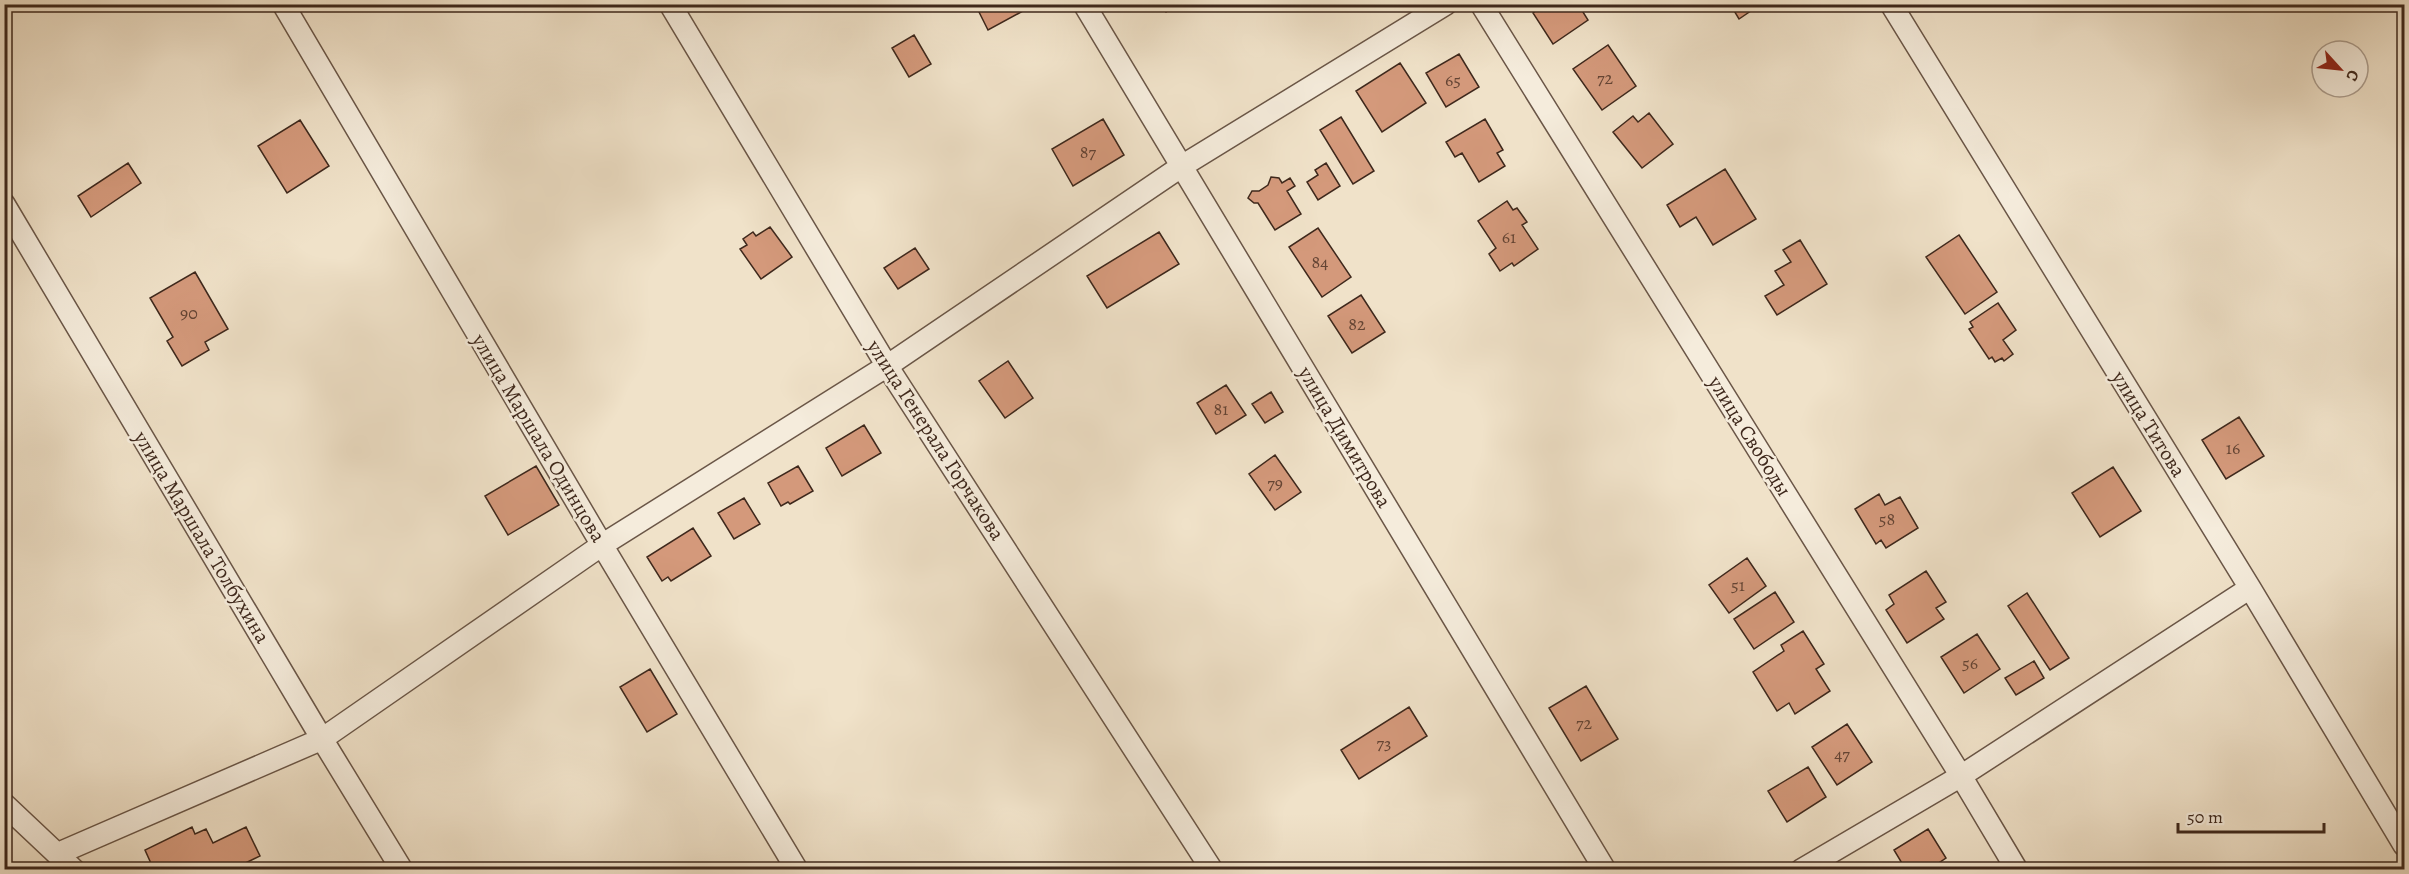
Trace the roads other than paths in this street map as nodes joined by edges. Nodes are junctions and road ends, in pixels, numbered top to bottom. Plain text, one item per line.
1 (283, 4) edge
2 (670, 4) edge
3 (1084, 4) edge
4 (1446, 4) edge
5 (1481, 4) edge
6 (1891, 4) edge
7 (1182, 165) junction
8 (4, 204) edge
9 (887, 366) junction
10 (602, 545) junction
11 (2250, 588) junction
12 (322, 739) junction
13 (1961, 776) junction
14 (4, 804) edge
15 (2404, 845) edge
16 (57, 854) junction
17 (74, 870) edge
18 (402, 870) edge
19 (798, 870) edge
20 (1212, 870) edge
21 (1605, 870) edge
22 (1801, 870) edge
23 (2017, 870) edge

1 - 10 street, улица Маршала Одинцова
2 - 9 street, улица Генерала Горчакова
3 - 7 street, улица Димитрова
4 - 7 street
5 - 13 street, улица Свободы
6 - 11 street, улица Титова
7 - 9 street
7 - 21 street, улица Димитрова
8 - 12 street, улица Маршала Толбухина
9 - 10 street
9 - 20 street, улица Генерала Горчакова
10 - 12 street
10 - 19 street, улица Маршала Одинцова
11 - 13 street
11 - 15 street, улица Титова
12 - 16 street
12 - 18 street, улица Маршала Толбухина
13 - 22 street
13 - 23 street, улица Свободы
14 - 16 street
16 - 17 street

